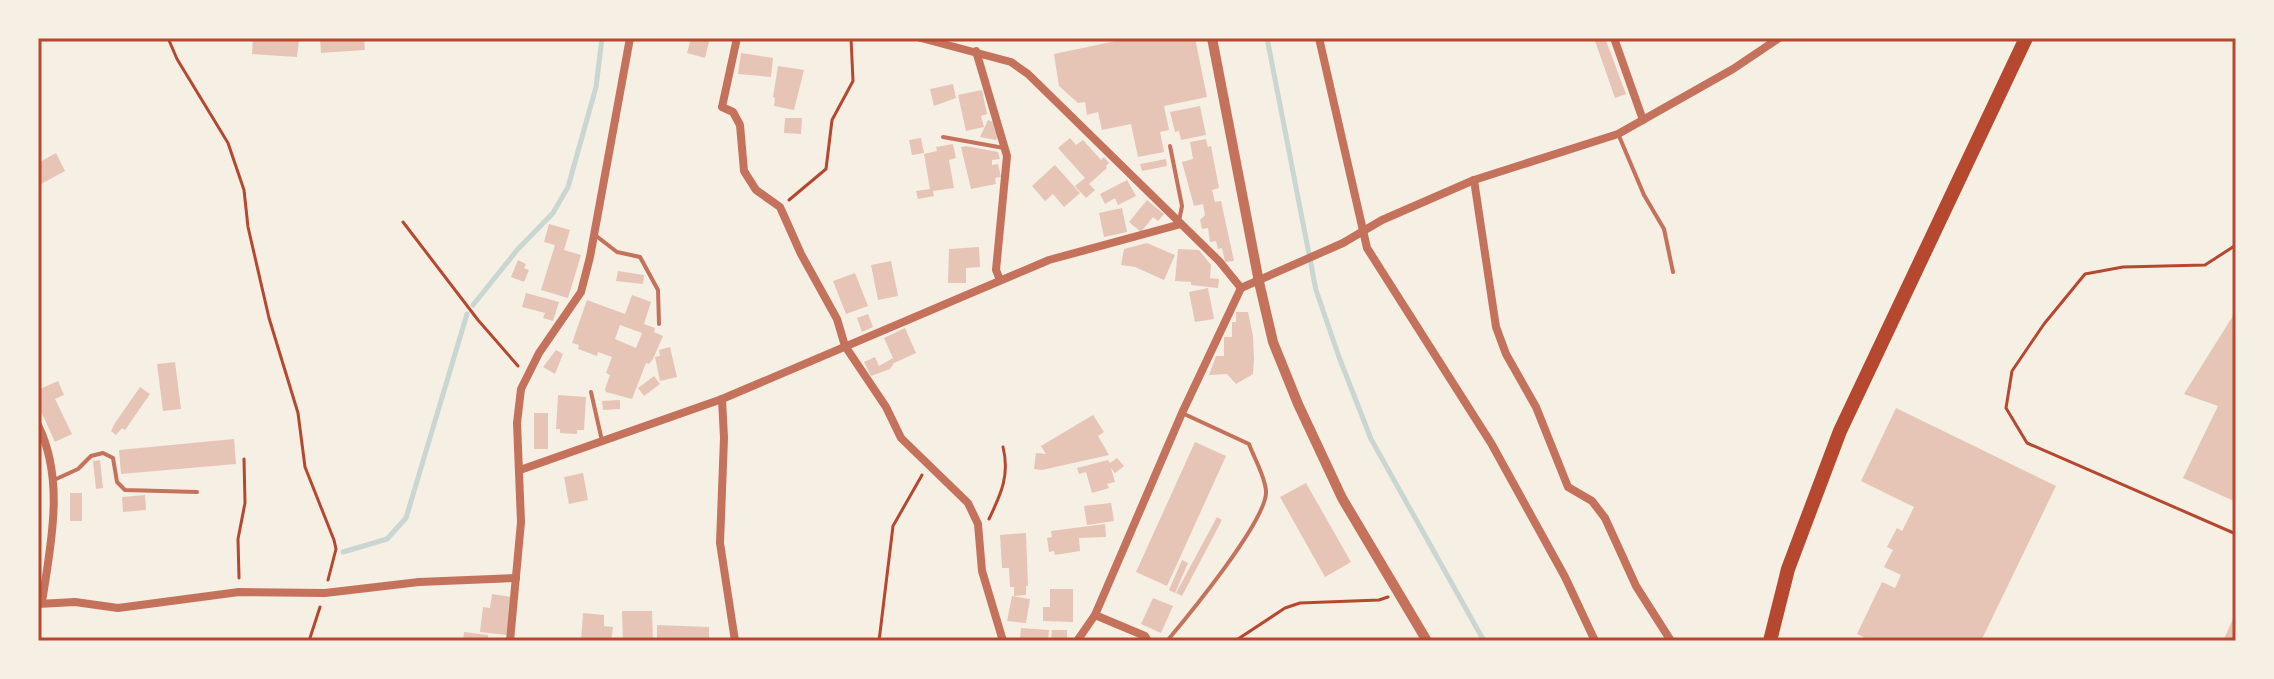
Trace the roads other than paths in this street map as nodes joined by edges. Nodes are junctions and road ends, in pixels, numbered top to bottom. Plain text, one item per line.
1 (630, 38) edge
2 (737, 38) edge
3 (921, 38) edge
4 (1212, 38) edge
5 (1319, 38) edge
6 (1614, 38) edge
7 (1779, 38) edge
8 (2026, 38) edge
9 (976, 51) junction
10 (1643, 120) junction
11 (1618, 134) junction
12 (943, 137) dead end
13 (1170, 146) dead end
14 (1006, 148) junction
15 (1474, 180) junction
16 (1180, 222) junction
17 (1362, 233) junction
18 (595, 235) junction
19 (1673, 272) dead end
20 (1000, 280) junction
21 (1259, 282) junction
22 (1241, 288) junction
23 (659, 324) dead end
24 (845, 346) junction
25 (591, 392) dead end
26 (722, 399) junction
27 (1182, 413) junction
28 (38, 425) edge
29 (602, 443) junction
30 (520, 470) junction
31 (54, 480) junction
32 (197, 492) dead end
33 (516, 578) junction
34 (40, 603) edge
35 (1095, 615) junction
36 (510, 641) edge
37 (735, 641) edge
38 (1003, 641) edge
39 (1077, 641) edge
40 (1148, 641) edge
41 (1167, 641) edge
42 (1427, 641) edge
43 (1595, 641) edge
44 (1671, 641) edge
45 (1770, 641) edge

1 - 18 street
2 - 24 street
3 - 9 street
4 - 21 street
5 - 17 street
6 - 10 street
7 - 10 street
8 - 45 main road
9 - 14 street
9 - 16 street
10 - 11 street
11 - 15 street
11 - 19 lane
12 - 14 lane
13 - 16 lane
14 - 20 street
15 - 17 street
15 - 44 street
16 - 20 street
16 - 22 street
17 - 21 street
17 - 43 street
18 - 23 lane
18 - 30 street
20 - 24 street
21 - 22 street
21 - 42 street
22 - 27 street
24 - 26 street
24 - 38 street
25 - 29 lane
26 - 29 street
26 - 37 street
27 - 35 street
27 - 41 lane
28 - 31 street
29 - 30 street
30 - 33 street
31 - 32 lane
31 - 34 street
33 - 34 street
33 - 36 street
35 - 39 street
35 - 40 street

